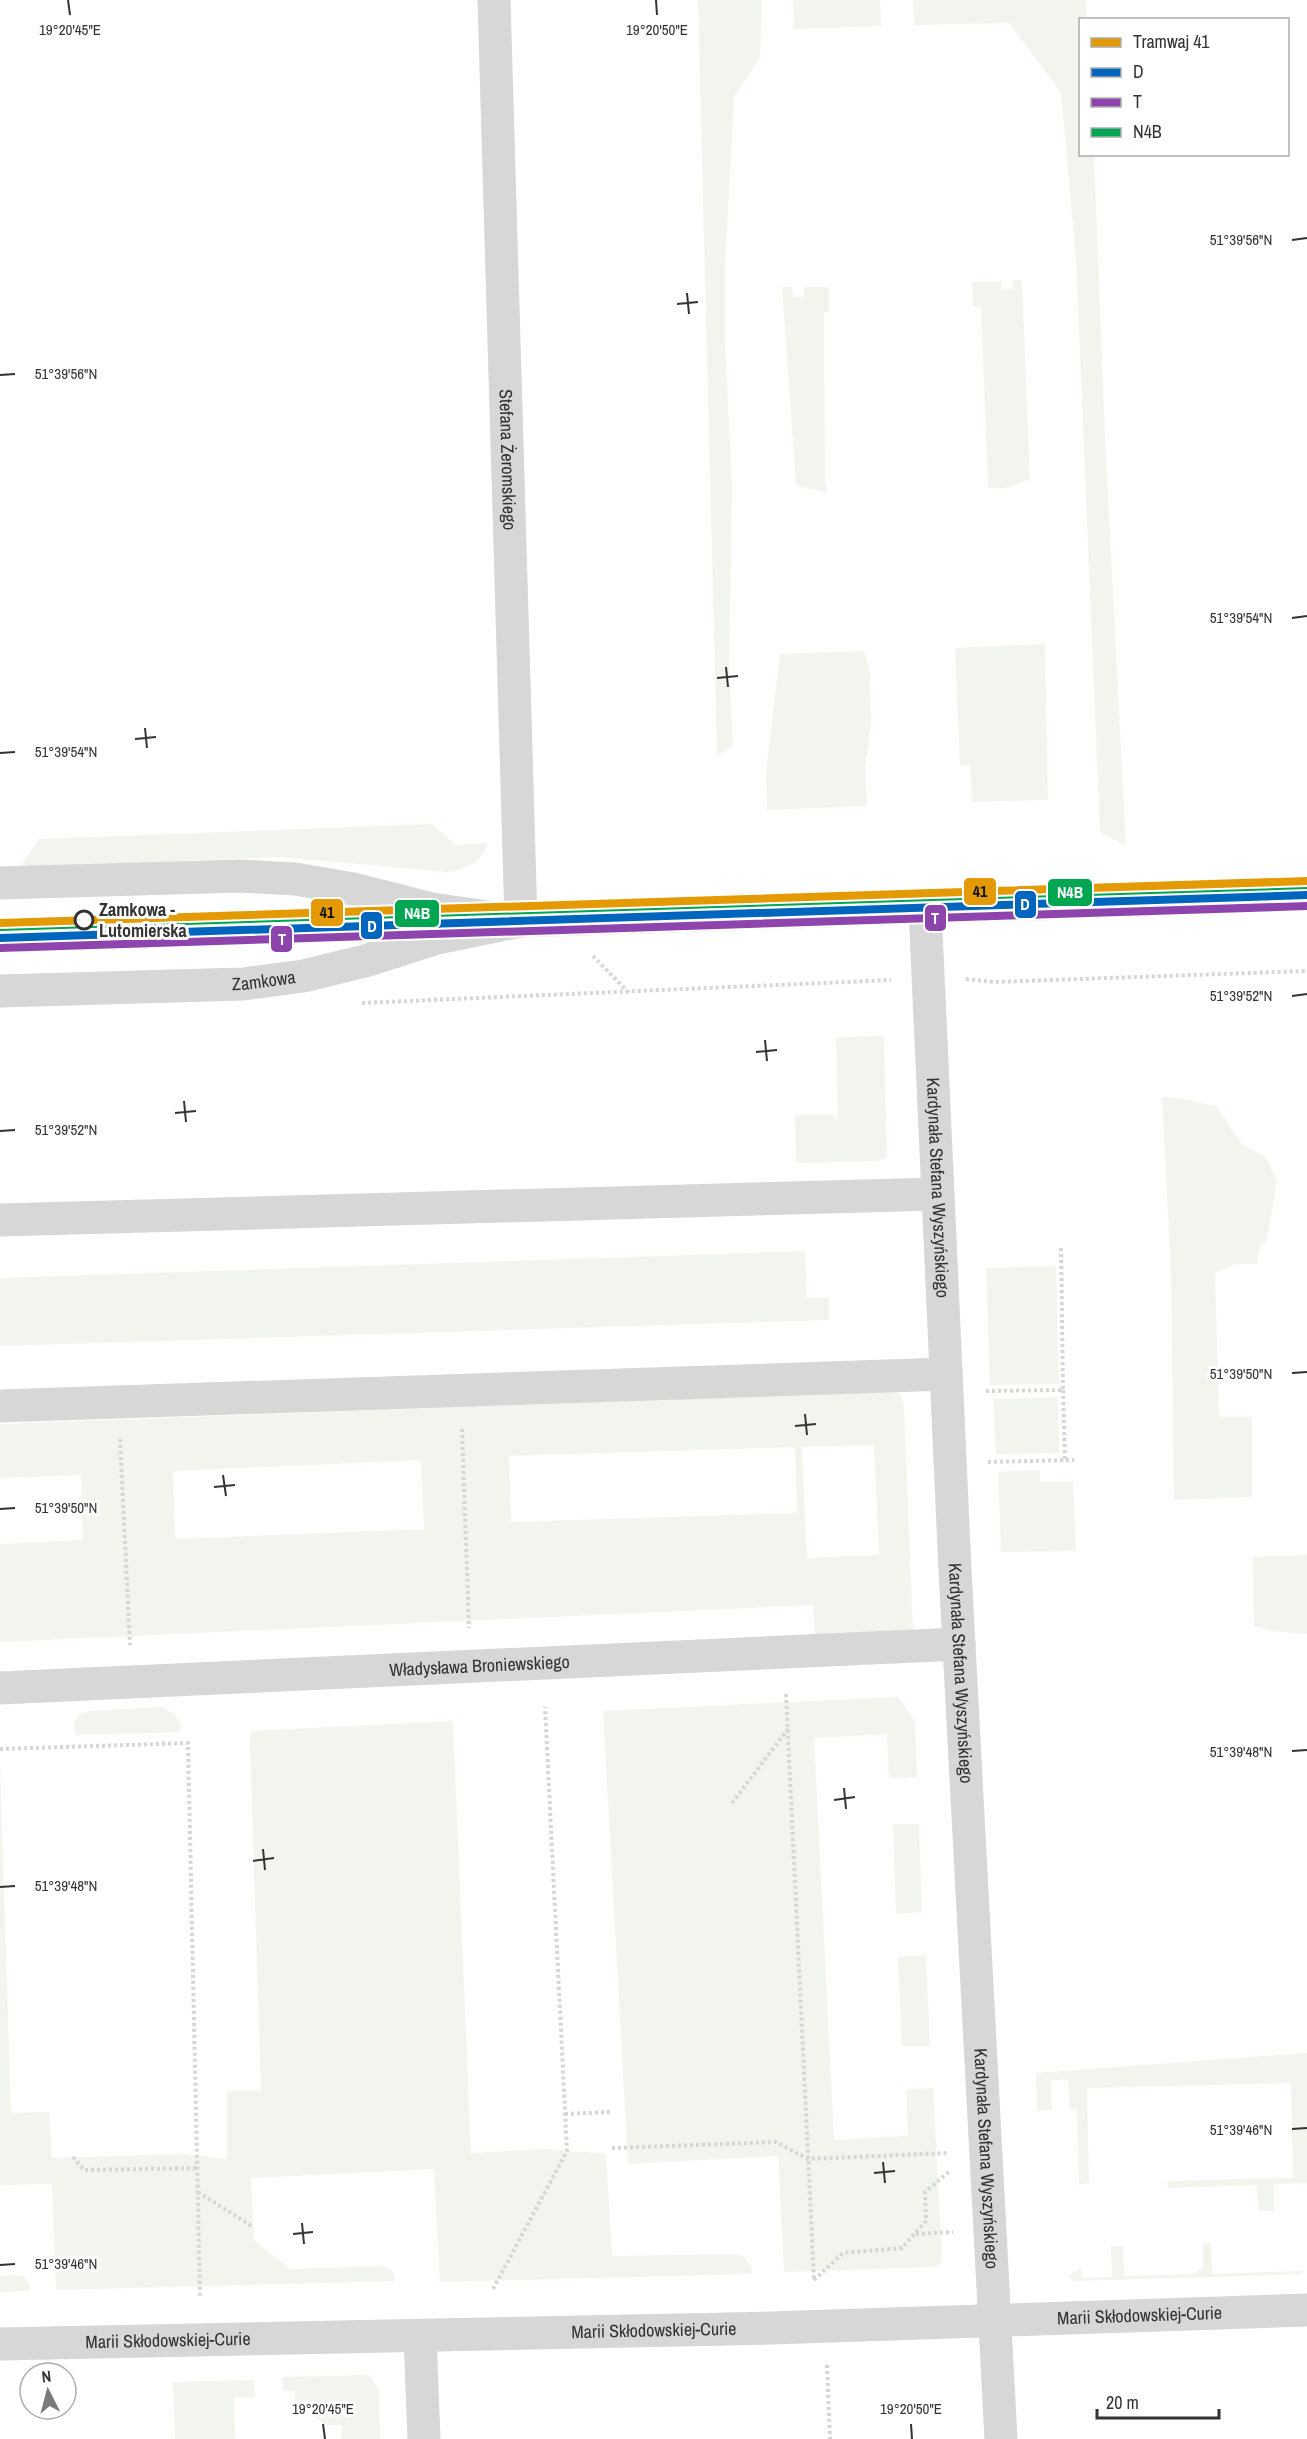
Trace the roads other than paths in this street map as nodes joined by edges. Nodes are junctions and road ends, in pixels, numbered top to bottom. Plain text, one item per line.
1 (494, 0) edge
2 (0, 883) edge
3 (1307, 895) edge
4 (925, 908) junction
5 (521, 921) junction
6 (0, 938) edge
7 (0, 991) edge
8 (938, 1194) junction
9 (0, 1220) edge
10 (946, 1374) junction
11 (0, 1406) edge
12 (959, 1644) junction
13 (0, 1688) edge
14 (1307, 2310) edge
15 (994, 2321) junction
16 (420, 2336) junction
17 (0, 2344) edge
18 (424, 2439) edge
19 (1001, 2439) edge

1 - 5 street, Stefana Żeromskiego
2 - 5 street, Zamkowa
3 - 4 street, Zamkowa
4 - 5 street, Zamkowa
4 - 8 street, Kardynała Stefana Wyszyńskiego
5 - 6 lane
5 - 7 street, Zamkowa
8 - 9 street
8 - 10 street, Kardynała Stefana Wyszyńskiego
10 - 11 street
10 - 12 street, Kardynała Stefana Wyszyńskiego
12 - 13 street, Władysława Broniewskiego
12 - 15 street, Kardynała Stefana Wyszyńskiego
14 - 15 street, Marii Skłodowskiej-Curie
15 - 16 street, Marii Skłodowskiej-Curie
15 - 19 street, Kardynała Stefana Wyszyńskiego
16 - 17 street, Marii Skłodowskiej-Curie
16 - 18 street

